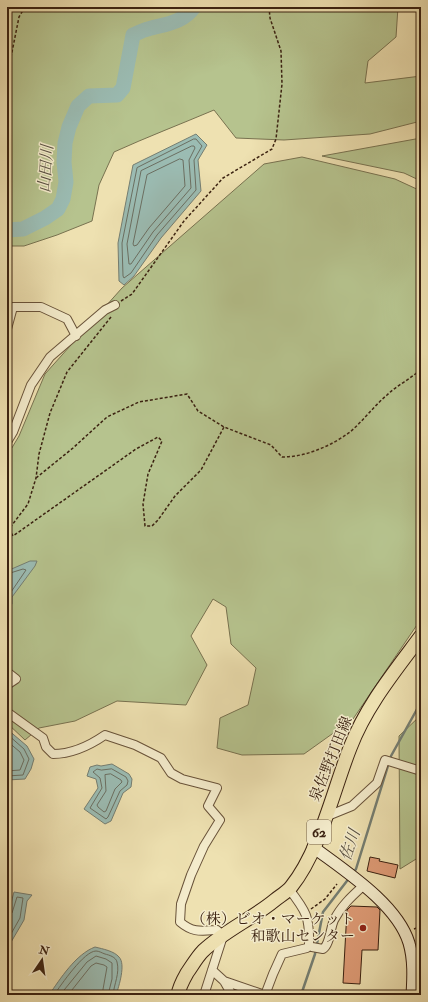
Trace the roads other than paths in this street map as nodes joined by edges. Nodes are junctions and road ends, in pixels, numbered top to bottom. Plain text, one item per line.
1 (115, 305) road end
2 (7, 329) edge
3 (76, 336) junction
4 (7, 442) edge
5 (421, 636) edge
6 (7, 672) edge
7 (7, 685) edge
8 (7, 712) edge
9 (421, 771) edge
10 (325, 817) junction
11 (313, 847) junction
12 (360, 883) junction
13 (289, 889) junction
14 (223, 936) junction
15 (314, 947) junction
16 (212, 970) junction
17 (224, 981) junction
18 (178, 995) edge
19 (204, 995) edge
20 (232, 995) edge
21 (412, 995) edge

1 - 3 street
2 - 3 street
3 - 4 street
5 - 10 main road, 泉佐野打田線 / 62
6 - 7 street
8 - 14 street
9 - 10 street
10 - 11 main road, 泉佐野打田線 / 62
11 - 12 street
11 - 13 main road, 泉佐野打田線 / 62
12 - 15 street
12 - 21 street
13 - 14 main road, 泉佐野打田線 / 62
13 - 15 street
14 - 16 street
14 - 18 main road, 泉佐野打田線 / 62
15 - 17 street
16 - 17 street
16 - 19 street
17 - 20 street

